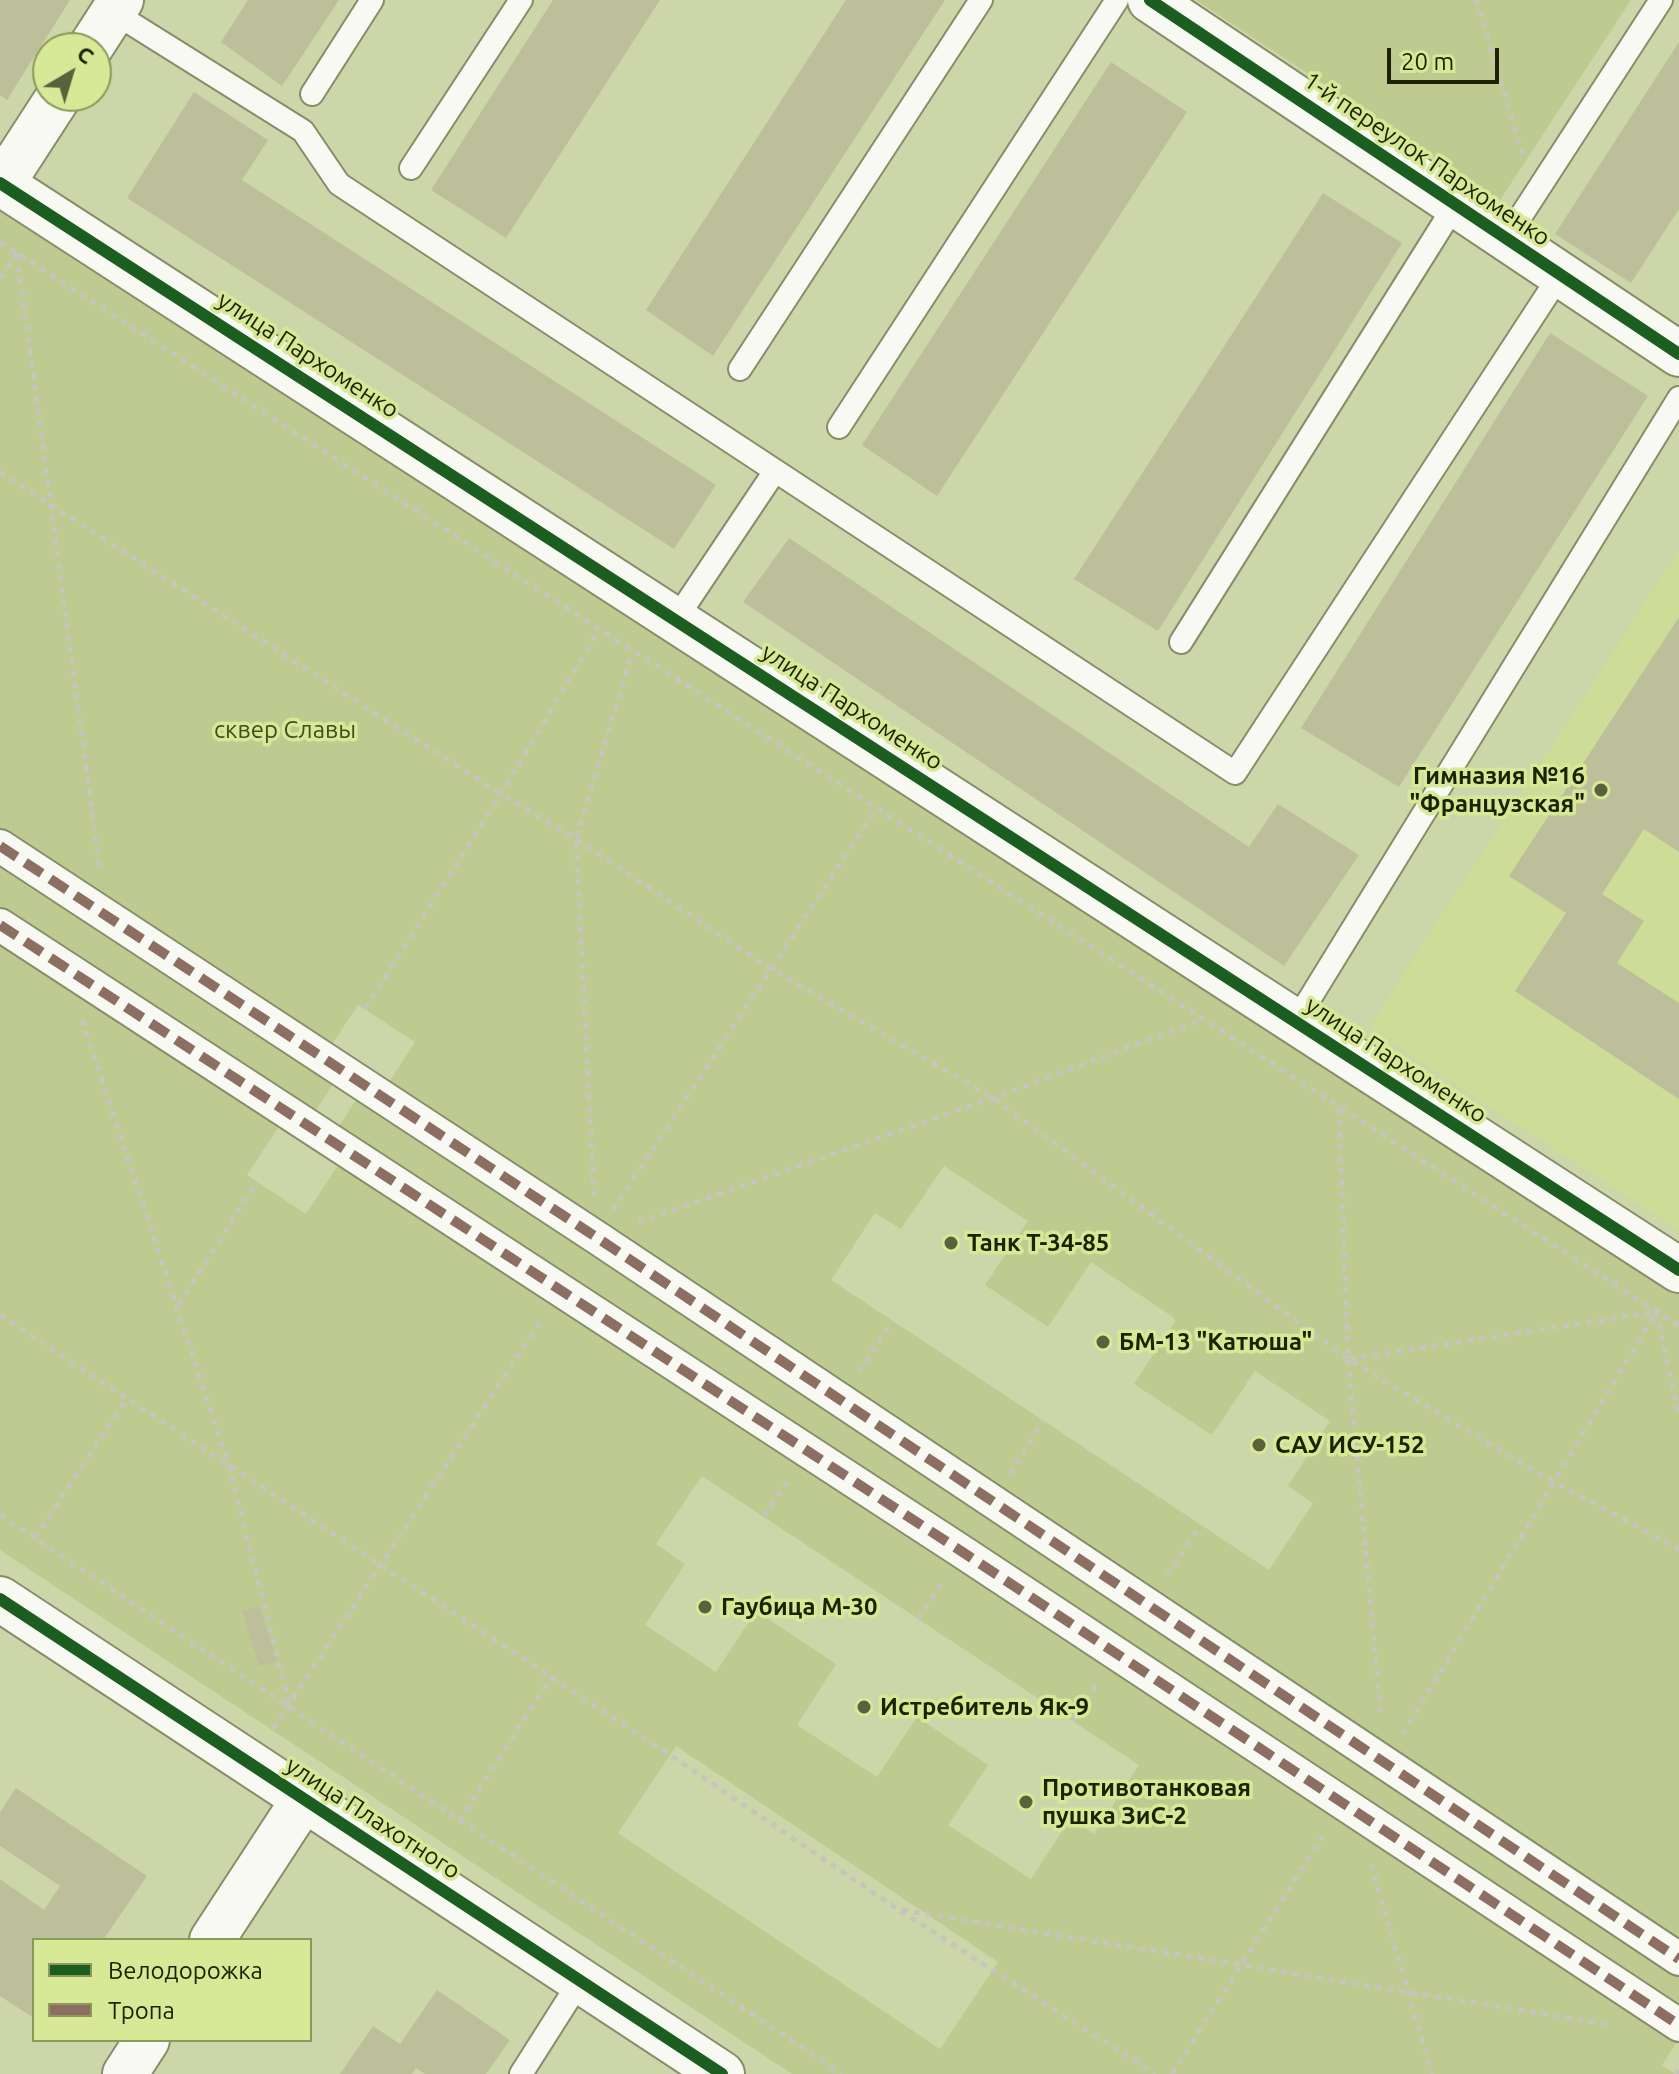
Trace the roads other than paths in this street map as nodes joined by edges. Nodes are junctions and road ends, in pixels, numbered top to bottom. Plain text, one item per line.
1 (372, 0) edge
2 (521, 0) edge
3 (981, 0) edge
4 (1117, 0) edge
5 (1150, 0) edge
6 (1661, 0) edge
7 (117, 6) edge
8 (100, 32) edge
9 (312, 94) dead end
10 (48, 112) edge
11 (411, 168) dead end
12 (1, 184) edge
13 (1455, 205) junction
14 (1506, 239) junction
15 (1560, 275) junction
16 (1679, 354) edge
17 (740, 369) dead end
18 (1679, 398) edge
19 (839, 427) dead end
20 (775, 471) junction
21 (676, 619) junction
22 (1181, 642) dead end
23 (0, 846) edge
24 (0, 925) edge
25 (1296, 1021) junction
26 (1679, 1270) edge
27 (0, 1599) edge
28 (304, 1799) junction
29 (213, 1938) edge
30 (1679, 1959) edge
31 (580, 1981) junction
32 (1679, 2025) edge
33 (146, 2042) edge
34 (125, 2074) edge
35 (521, 2074) edge
36 (722, 2074) edge

1 - 9 lane
2 - 11 lane
3 - 17 lane
4 - 19 lane
5 - 13 street, 1-й переулок Пархоменко
6 - 14 lane
7 - 8 street
7 - 20 lane
10 - 12 street
12 - 21 street, улица Пархоменко
13 - 14 street, 1-й переулок Пархоменко
13 - 22 lane
14 - 15 street, 1-й переулок Пархоменко
15 - 16 street, 1-й переулок Пархоменко
15 - 20 lane
18 - 25 lane
20 - 21 lane
21 - 25 street, улица Пархоменко
23 - 30 street
24 - 32 street
25 - 26 street, улица Пархоменко
27 - 28 street, улица Плахотного
28 - 29 street
28 - 31 street, улица Плахотного
31 - 35 lane
31 - 36 street, улица Плахотного
33 - 34 street

